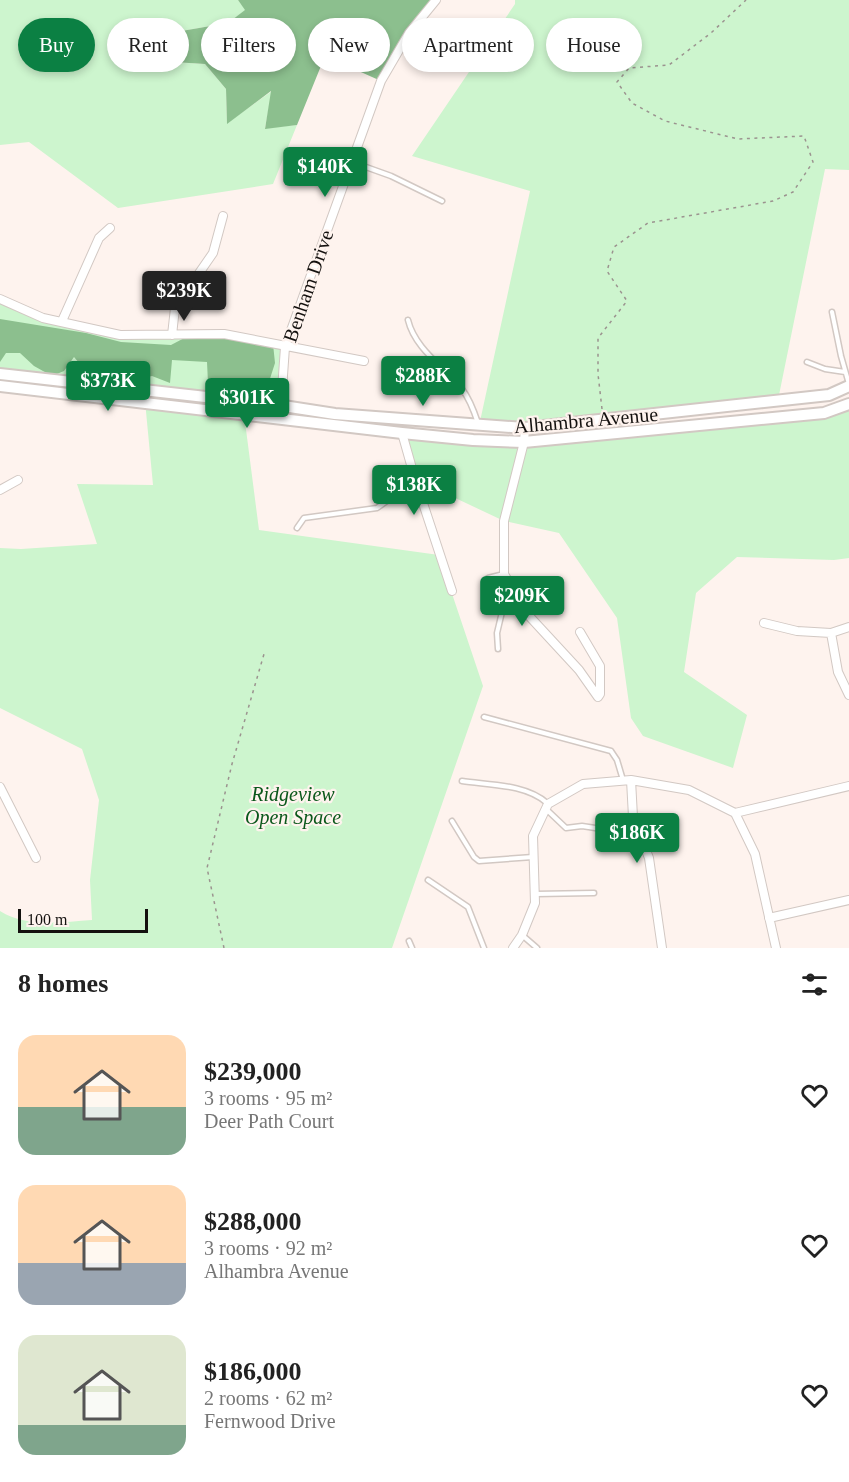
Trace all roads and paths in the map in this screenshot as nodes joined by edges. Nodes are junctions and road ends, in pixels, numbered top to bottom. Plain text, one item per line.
1 (436, 0) edge
2 (746, 0) edge
3 (351, 162) junction
4 (442, 201) dead end
5 (224, 216) dead end
6 (110, 228) dead end
7 (0, 299) edge
8 (832, 312) dead end
9 (408, 320) dead end
10 (62, 321) junction
11 (172, 335) junction
12 (285, 347) junction
13 (364, 361) dead end
14 (807, 362) dead end
15 (845, 372) junction
16 (0, 374) edge
17 (849, 385) edge
18 (0, 386) edge
19 (277, 405) junction
20 (849, 405) edge
21 (278, 418) junction
22 (604, 419) junction
23 (479, 426) junction
24 (525, 428) junction
25 (402, 433) junction
26 (524, 441) junction
27 (18, 480) dead end
28 (416, 483) junction
29 (0, 490) edge
30 (297, 528) dead end
31 (504, 574) junction
32 (452, 591) dead end
33 (764, 623) dead end
34 (849, 627) edge
35 (580, 632) dead end
36 (831, 633) junction
37 (498, 649) dead end
38 (264, 654) dead end
39 (849, 695) edge
40 (484, 717) dead end
41 (627, 780) junction
42 (462, 781) dead end
43 (849, 786) edge
44 (0, 787) edge
45 (547, 806) junction
46 (735, 813) junction
47 (452, 821) dead end
48 (615, 831) dead end
49 (533, 857) junction
50 (36, 858) dead end
51 (428, 880) dead end
52 (594, 893) dead end
53 (535, 894) junction
54 (849, 900) edge
55 (769, 918) junction
56 (522, 935) junction
57 (409, 941) dead end
58 (225, 948) edge
59 (412, 948) edge
60 (484, 948) edge
61 (513, 948) edge
62 (537, 948) edge
63 (662, 948) edge
64 (776, 948) edge

1 - 3 street, Benham Drive
2 - 22 path
3 - 4 lane
3 - 12 street, Benham Drive
5 - 11 street
6 - 10 street
7 - 10 street
8 - 15 lane
9 - 23 lane
10 - 11 street
11 - 12 street
12 - 13 street
12 - 19 street, Benham Drive
14 - 15 lane
15 - 17 lane
16 - 19 main road, Alhambra Avenue
17 - 22 main road, Alhambra Avenue
18 - 21 main road, Alhambra Avenue
19 - 21 street, Benham Drive
19 - 23 main road, Alhambra Avenue
20 - 26 main road, Alhambra Avenue
21 - 25 main road, Alhambra Avenue
22 - 24 main road, Alhambra Avenue
23 - 24 main road, Alhambra Avenue
24 - 26 street
25 - 26 main road, Alhambra Avenue
25 - 28 street
26 - 31 street
27 - 29 street
28 - 30 lane
28 - 32 street
31 - 35 street
31 - 37 lane
33 - 36 street
34 - 36 street
36 - 39 street
38 - 58 path
40 - 41 lane
41 - 45 street
41 - 46 street
41 - 63 street
42 - 45 lane
43 - 46 street
44 - 50 street
45 - 48 lane
45 - 49 street
46 - 55 street
47 - 49 lane
49 - 53 street
51 - 60 lane
52 - 53 lane
53 - 56 street
54 - 55 street
55 - 64 street
56 - 61 street
56 - 62 lane
57 - 59 lane

